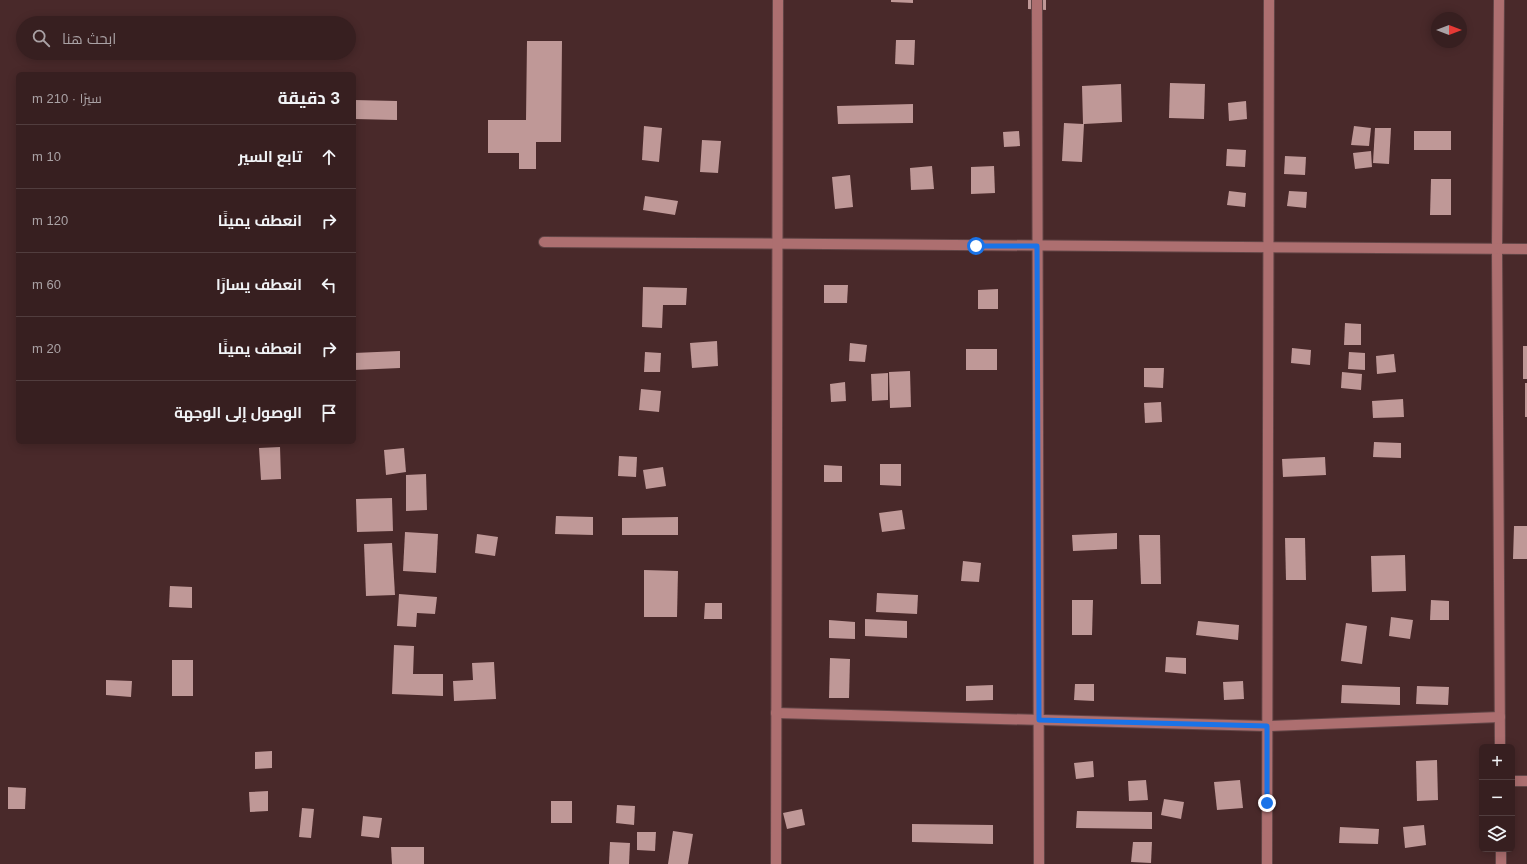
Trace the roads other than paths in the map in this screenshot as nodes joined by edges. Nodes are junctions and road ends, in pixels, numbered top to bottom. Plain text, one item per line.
1 (778, 0) edge
2 (1037, 0) edge
3 (1269, 0) edge
4 (1499, 0) edge
5 (544, 242) dead end
6 (777, 244) junction
7 (1037, 246) junction
8 (1269, 247) junction
9 (1497, 249) junction
10 (1527, 249) edge
11 (776, 713) junction
12 (1500, 717) junction
13 (1039, 720) junction
14 (1267, 726) junction
15 (1500, 744) edge
16 (1515, 781) edge
17 (1527, 781) edge
18 (1501, 852) edge
19 (776, 864) edge
20 (1039, 864) edge
21 (1267, 864) edge
22 (1501, 864) edge

1 - 6 street
2 - 7 street
3 - 8 street
4 - 9 street
5 - 6 street
6 - 7 street
6 - 11 street
7 - 8 street
7 - 13 street
8 - 9 street
8 - 14 street
9 - 10 street
9 - 12 street
11 - 13 street
11 - 19 street
12 - 14 street
12 - 15 street
13 - 14 street
13 - 20 street
14 - 21 street
16 - 17 street
18 - 22 street

